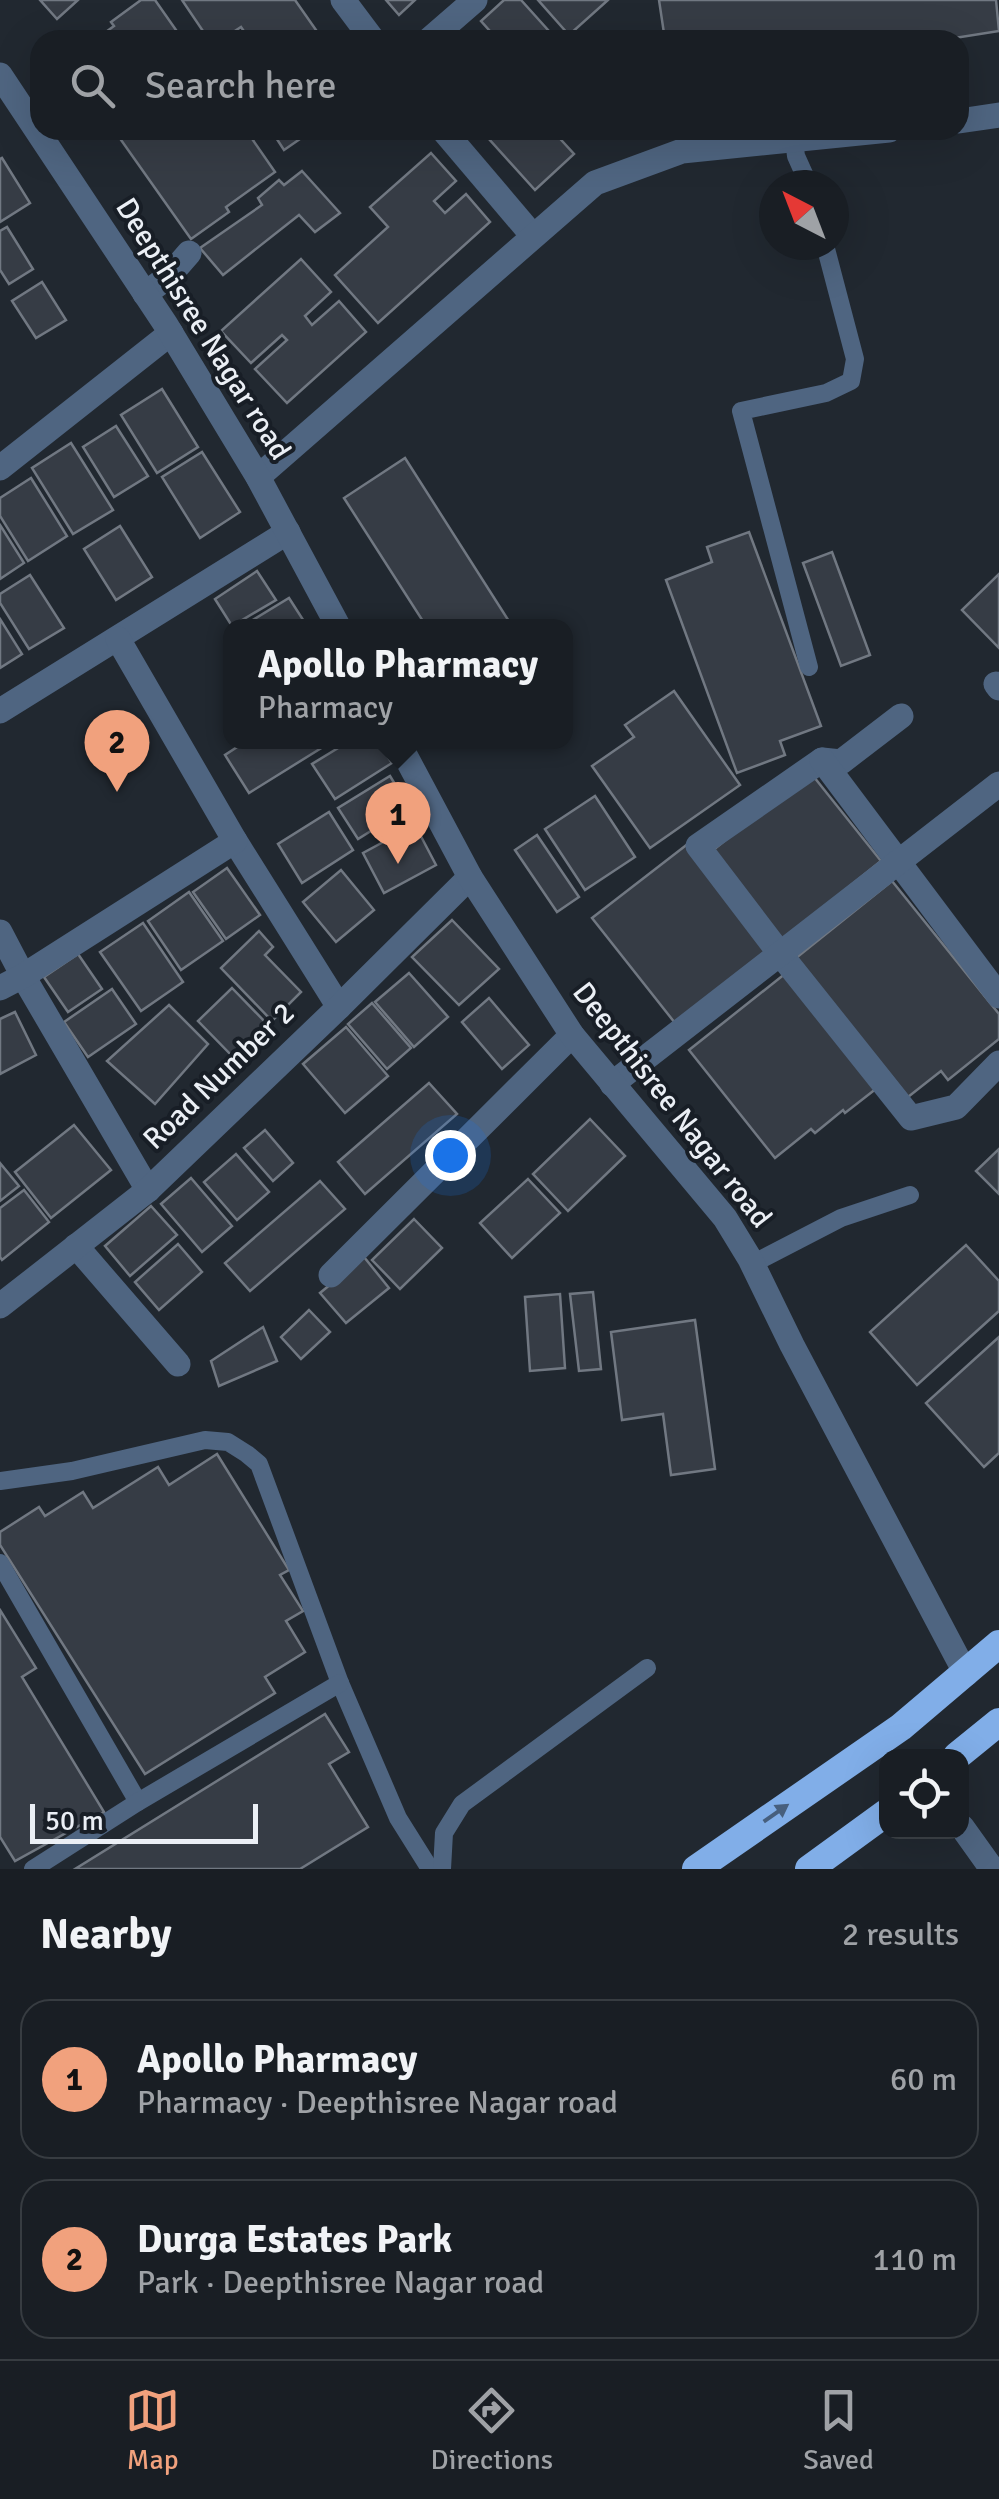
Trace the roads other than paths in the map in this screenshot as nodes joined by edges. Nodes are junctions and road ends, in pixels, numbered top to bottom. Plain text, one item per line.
1 (343, 0) edge
2 (475, 0) edge
3 (366, 30) edge
4 (440, 30) edge
5 (0, 75) edge
6 (999, 115) edge
7 (30, 120) edge
8 (969, 120) edge
9 (43, 140) edge
10 (450, 140) edge
11 (794, 140) joint
12 (802, 170) edge
13 (532, 236) junction
14 (189, 253) dead end
15 (829, 260) edge
16 (146, 294) junction
17 (171, 333) junction
18 (0, 468) edge
19 (258, 477) junction
20 (288, 532) junction
21 (334, 619) edge
22 (118, 639) junction
23 (810, 667) dead end
24 (0, 711) edge
25 (901, 716) dead end
26 (402, 749) edge
27 (822, 760) junction
28 (999, 784) edge
29 (236, 841) junction
30 (897, 863) junction
31 (470, 877) junction
32 (0, 932) edge
33 (781, 955) junction
34 (11, 982) edge
35 (999, 996) edge
36 (339, 1008) junction
37 (572, 1035) junction
38 (999, 1064) edge
39 (612, 1084) junction
40 (148, 1190) junction
41 (910, 1195) dead end
42 (76, 1246) junction
43 (751, 1262) junction
44 (330, 1275) dead end
45 (1, 1304) edge
46 (178, 1364) dead end
47 (0, 1482) edge
48 (0, 1563) edge
49 (999, 1644) edge
50 (648, 1668) dead end
51 (966, 1674) junction
52 (340, 1684) junction
53 (999, 1722) edge
54 (966, 1749) edge
55 (138, 1802) junction
56 (879, 1818) edge
57 (969, 1837) edge
58 (33, 1869) edge
59 (430, 1869) edge
60 (442, 1869) edge
61 (696, 1869) edge
62 (809, 1869) edge
63 (992, 1869) edge

1 - 3 street
2 - 4 street
5 - 7 street, Deepthisree Nagar road
6 - 8 street
9 - 16 street, Deepthisree Nagar road
10 - 13 street
11 - 12 lane
11 - 13 street
13 - 19 street
14 - 16 street
15 - 23 lane
16 - 17 street, Deepthisree Nagar road
17 - 18 street
17 - 19 street, Deepthisree Nagar road
19 - 20 street, Deepthisree Nagar road
20 - 21 street, Deepthisree Nagar road
20 - 22 street
22 - 24 street
22 - 29 street
25 - 27 street
26 - 31 street, Deepthisree Nagar road
27 - 30 street
27 - 33 street
28 - 30 street
29 - 34 street
29 - 36 street
30 - 33 street
30 - 35 street
31 - 36 street, Road Number 2
31 - 37 street, Deepthisree Nagar road
32 - 34 street
33 - 38 street
33 - 39 street
34 - 40 street
36 - 40 street, Road Number 2
37 - 39 street, Deepthisree Nagar road
37 - 44 street
39 - 43 street, Deepthisree Nagar road
40 - 42 street, Road Number 2
41 - 43 lane
42 - 45 street, Road Number 2
42 - 46 street
43 - 51 street, Deepthisree Nagar road
47 - 52 lane
48 - 55 lane
49 - 51 highway
50 - 60 lane
61 -> 51 highway
52 - 55 lane
52 - 59 lane
53 - 54 highway
55 - 58 lane
56 - 62 highway
57 - 63 street

